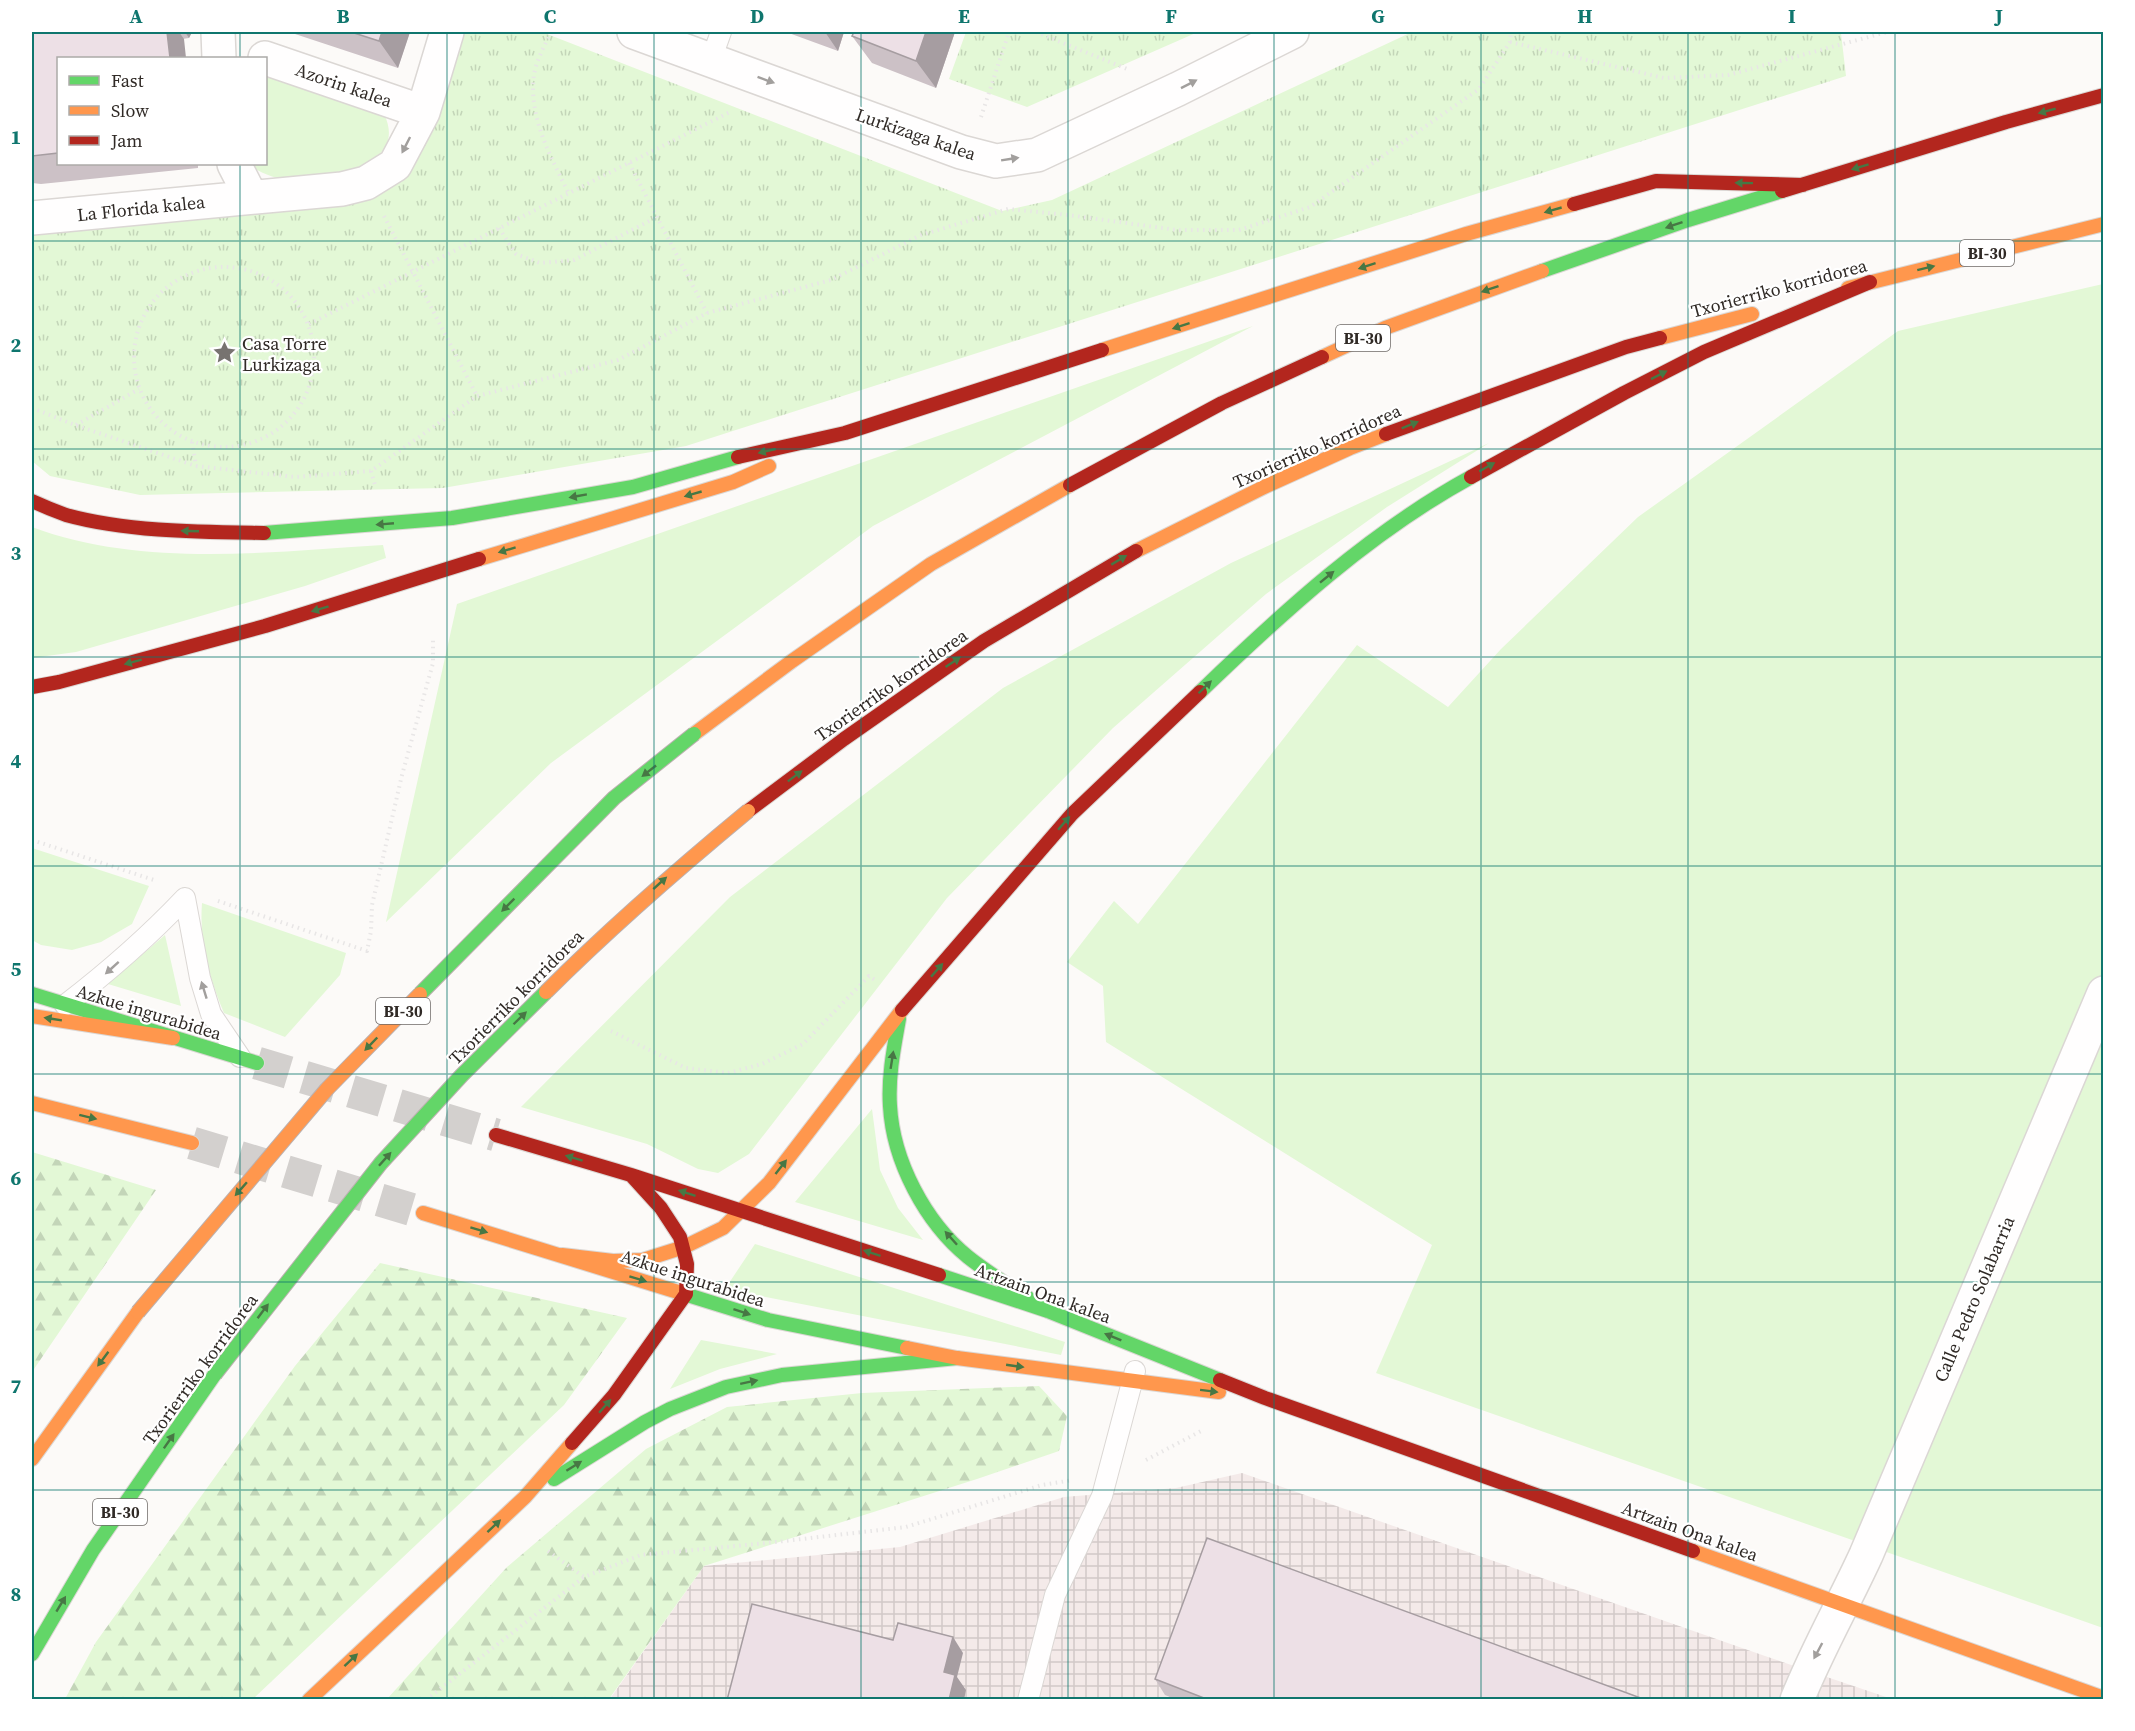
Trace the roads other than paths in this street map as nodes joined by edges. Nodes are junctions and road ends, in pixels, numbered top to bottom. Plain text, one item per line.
1 (218, 32) edge
2 (447, 32) edge
3 (634, 32) edge
4 (1292, 32) edge
5 (716, 46) edge
6 (219, 57) edge
7 (267, 59) edge
8 (2103, 95) edge
9 (423, 112) junction
10 (235, 165) edge
11 (1803, 185) junction
12 (251, 197) junction
13 (32, 219) edge
14 (2103, 224) edge
15 (1870, 282) junction
16 (845, 433) junction
17 (32, 501) edge
18 (32, 687) edge
19 (32, 986) edge
20 (2103, 993) edge
21 (32, 994) edge
22 (46, 998) junction
23 (65, 1005) junction
24 (903, 1010) junction
25 (32, 1016) edge
26 (173, 1038) junction
27 (249, 1061) joint
28 (32, 1103) edge
29 (496, 1135) tunnel mouth
30 (192, 1143) tunnel mouth
31 (631, 1175) junction
32 (742, 1211) junction
33 (423, 1213) tunnel mouth
34 (684, 1247) junction
35 (562, 1255) junction
36 (686, 1294) junction
37 (1048, 1311) junction
38 (1142, 1348) junction
39 (957, 1358) junction
40 (1132, 1381) junction
41 (1265, 1398) junction
42 (32, 1459) edge
43 (525, 1497) junction
44 (1843, 1605) junction
45 (32, 1654) edge
46 (2103, 1698) edge
47 (309, 1700) edge
48 (1028, 1700) edge
49 (1797, 1700) edge

1 - 6 street
2 - 9 street
3 - 5 street, Lurkizaga kalea
5 -> 4 street, Lurkizaga kalea
7 - 9 street, Azorin kalea
8 -> 11 main road, BI-30
9 -> 12 street
10 - 12 street
11 -> 16 main road
11 -> 42 main road, BI-30, bridge
12 - 13 street, La Florida kalea
15 -> 14 main road, Txorierriko korridorea / BI-30
24 -> 15 main road
45 -> 15 main road, Txorierriko korridorea / BI-30, bridge
16 -> 17 main road
16 -> 18 main road
19 - 22 main road
20 - 44 street, Calle Pedro Solabarria
21 - 22 main road, Azkue ingurabidea
22 - 23 main road, Azkue ingurabidea
23 - 26 main road, Azkue ingurabidea
27 -> 23 lane
32 -> 24 main road
37 -> 24 main road
26 -> 25 main road
26 - 27 main road, Azkue ingurabidea
28 -> 30 main road
31 -> 29 main road
32 -> 31 main road
31 - 34 main road
32 - 34 main road
37 -> 32 main road, Artzain Ona kalea
33 -> 35 main road, Azkue ingurabidea
34 - 35 main road
34 - 36 main road
35 -> 36 main road, Azkue ingurabidea
36 -> 39 main road, Azkue ingurabidea
43 -> 36 main road
38 -> 37 main road, Artzain Ona kalea
38 - 40 lane
38 - 41 main road, Artzain Ona kalea
39 -> 40 main road, Artzain Ona kalea
43 -> 39 main road
40 -> 41 main road, Artzain Ona kalea
40 - 48 lane
41 - 44 main road, Artzain Ona kalea
47 -> 43 main road
44 - 46 main road, Artzain Ona kalea
44 -> 49 street, Calle Pedro Solabarria

